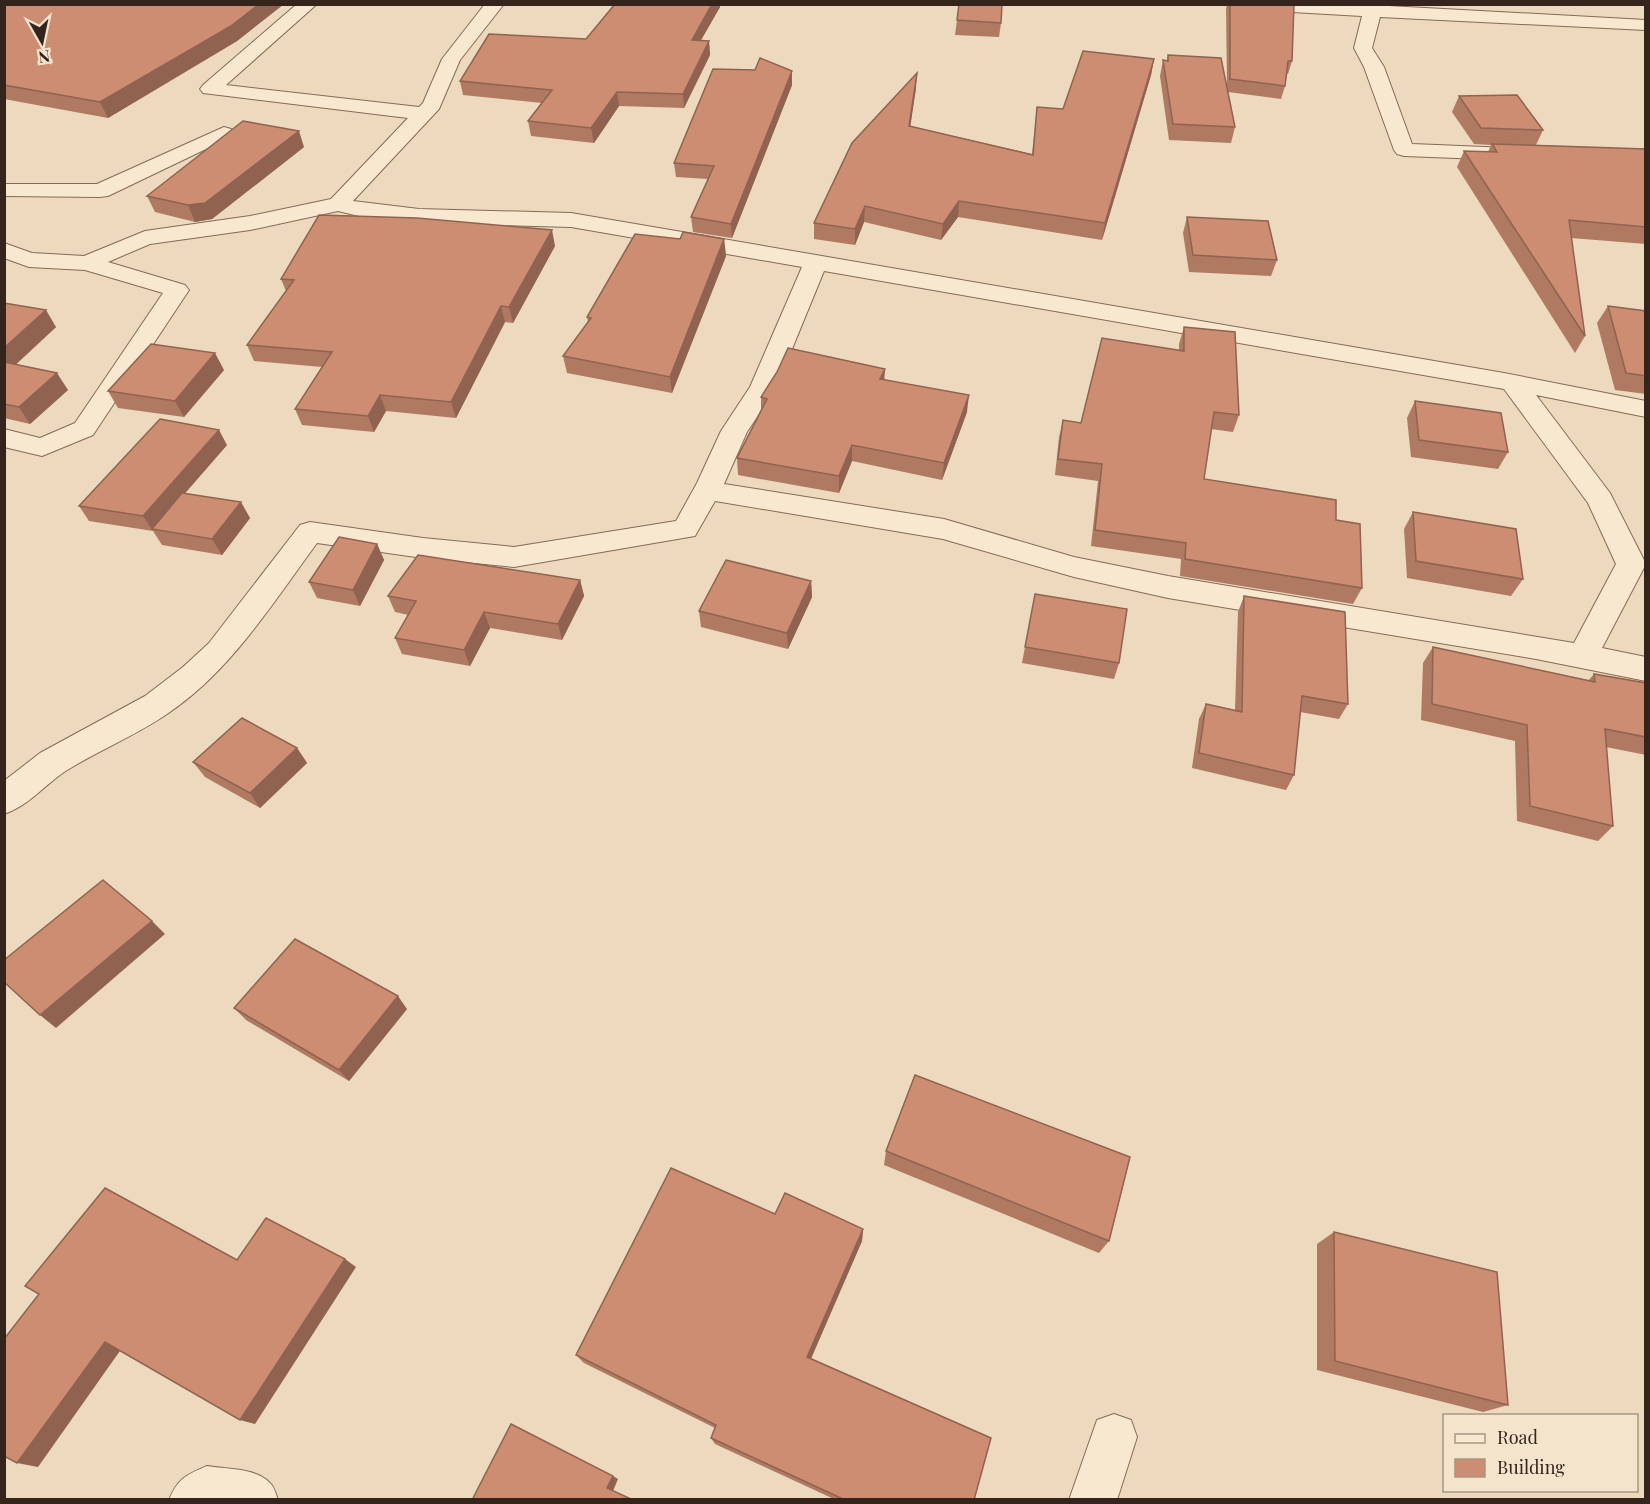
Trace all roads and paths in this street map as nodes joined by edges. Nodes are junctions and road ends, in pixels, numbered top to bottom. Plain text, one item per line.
1 (308, 4) edge
2 (495, 4) edge
3 (1239, 4) edge
4 (1372, 11) junction
5 (1646, 25) edge
6 (423, 114) junction
7 (224, 133) edge
8 (1530, 155) edge
9 (4, 190) edge
10 (338, 204) junction
11 (4, 250) edge
12 (816, 262) junction
13 (87, 264) junction
14 (1513, 383) junction
15 (1646, 409) edge
16 (4, 438) edge
17 (706, 490) junction
18 (1582, 657) junction
19 (1646, 669) edge
20 (4, 800) edge
21 (1114, 1437) dead end
22 (193, 1500) edge
23 (254, 1500) edge
24 (1093, 1500) edge

1 - 6 street
2 - 6 street
3 - 4 street
4 - 5 street
4 - 8 street
6 - 10 street
7 - 9 street
10 - 12 street
10 - 13 street
11 - 13 street
12 - 14 street
12 - 17 street
13 - 16 street
14 - 15 street
14 - 18 street
17 - 18 street
17 - 20 street
18 - 19 street
21 - 24 street
22 - 23 street

